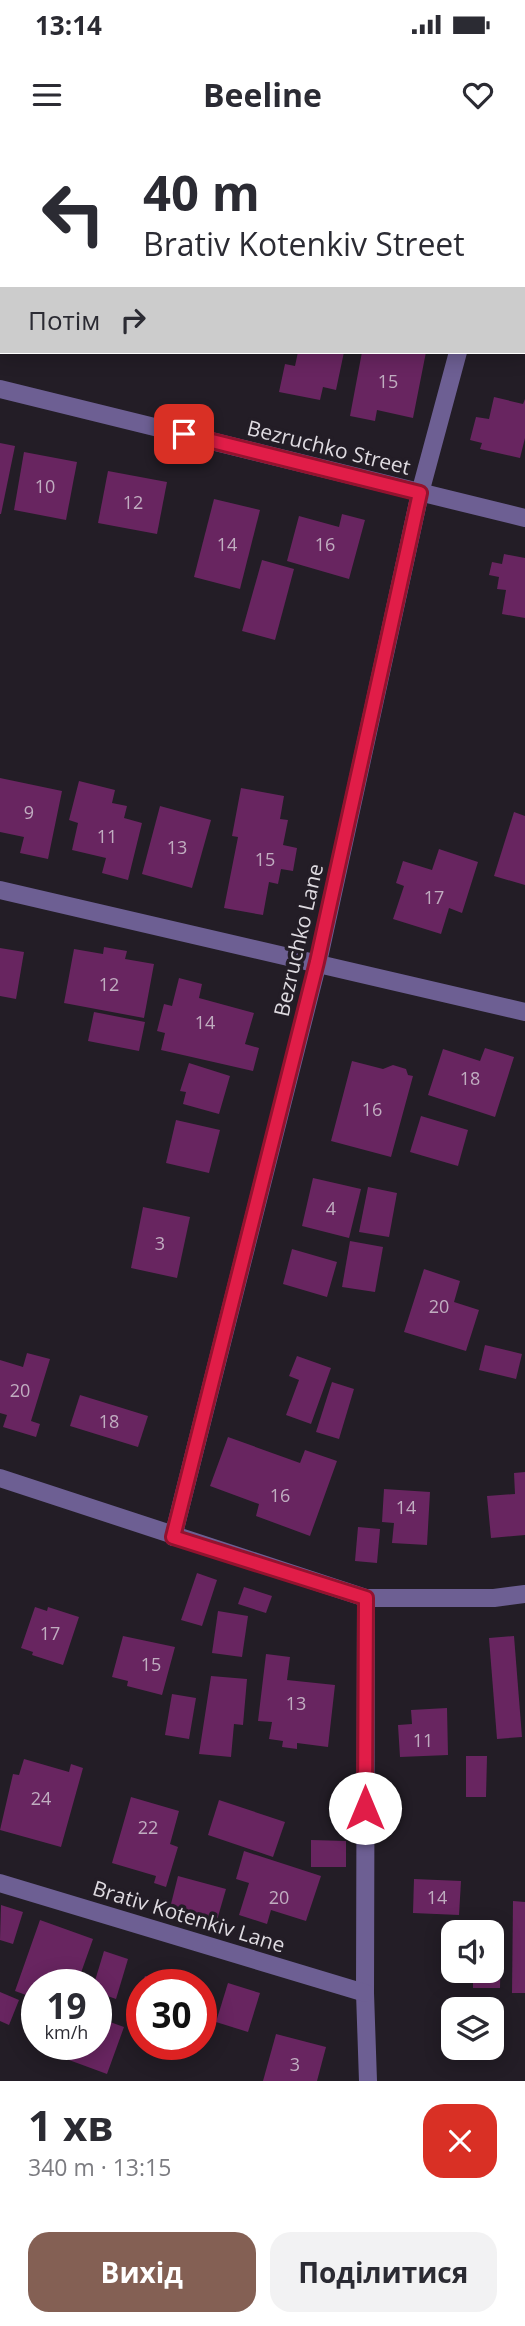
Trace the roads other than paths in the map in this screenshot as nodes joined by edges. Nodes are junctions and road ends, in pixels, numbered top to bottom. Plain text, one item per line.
1 (457, 354) edge
2 (0, 389) edge
3 (420, 493) junction
4 (525, 519) edge
5 (0, 890) edge
6 (317, 962) junction
7 (525, 1012) edge
8 (0, 1478) edge
9 (173, 1537) junction
10 (525, 1594) edge
11 (366, 1598) junction
12 (0, 1883) edge
13 (365, 1993) junction
14 (368, 2081) edge

1 - 3 street, Bezruchko Lane
2 - 3 street, Bezruchko Street
3 - 4 street, Bezruchko Street
3 - 6 street, Bezruchko Lane
5 - 6 street
6 - 7 street
6 - 9 street, Bezruchko Lane
8 - 9 street
9 - 11 street
10 - 11 street
11 - 13 street
12 - 13 street, Brativ Kotenkiv Lane
13 - 14 street

